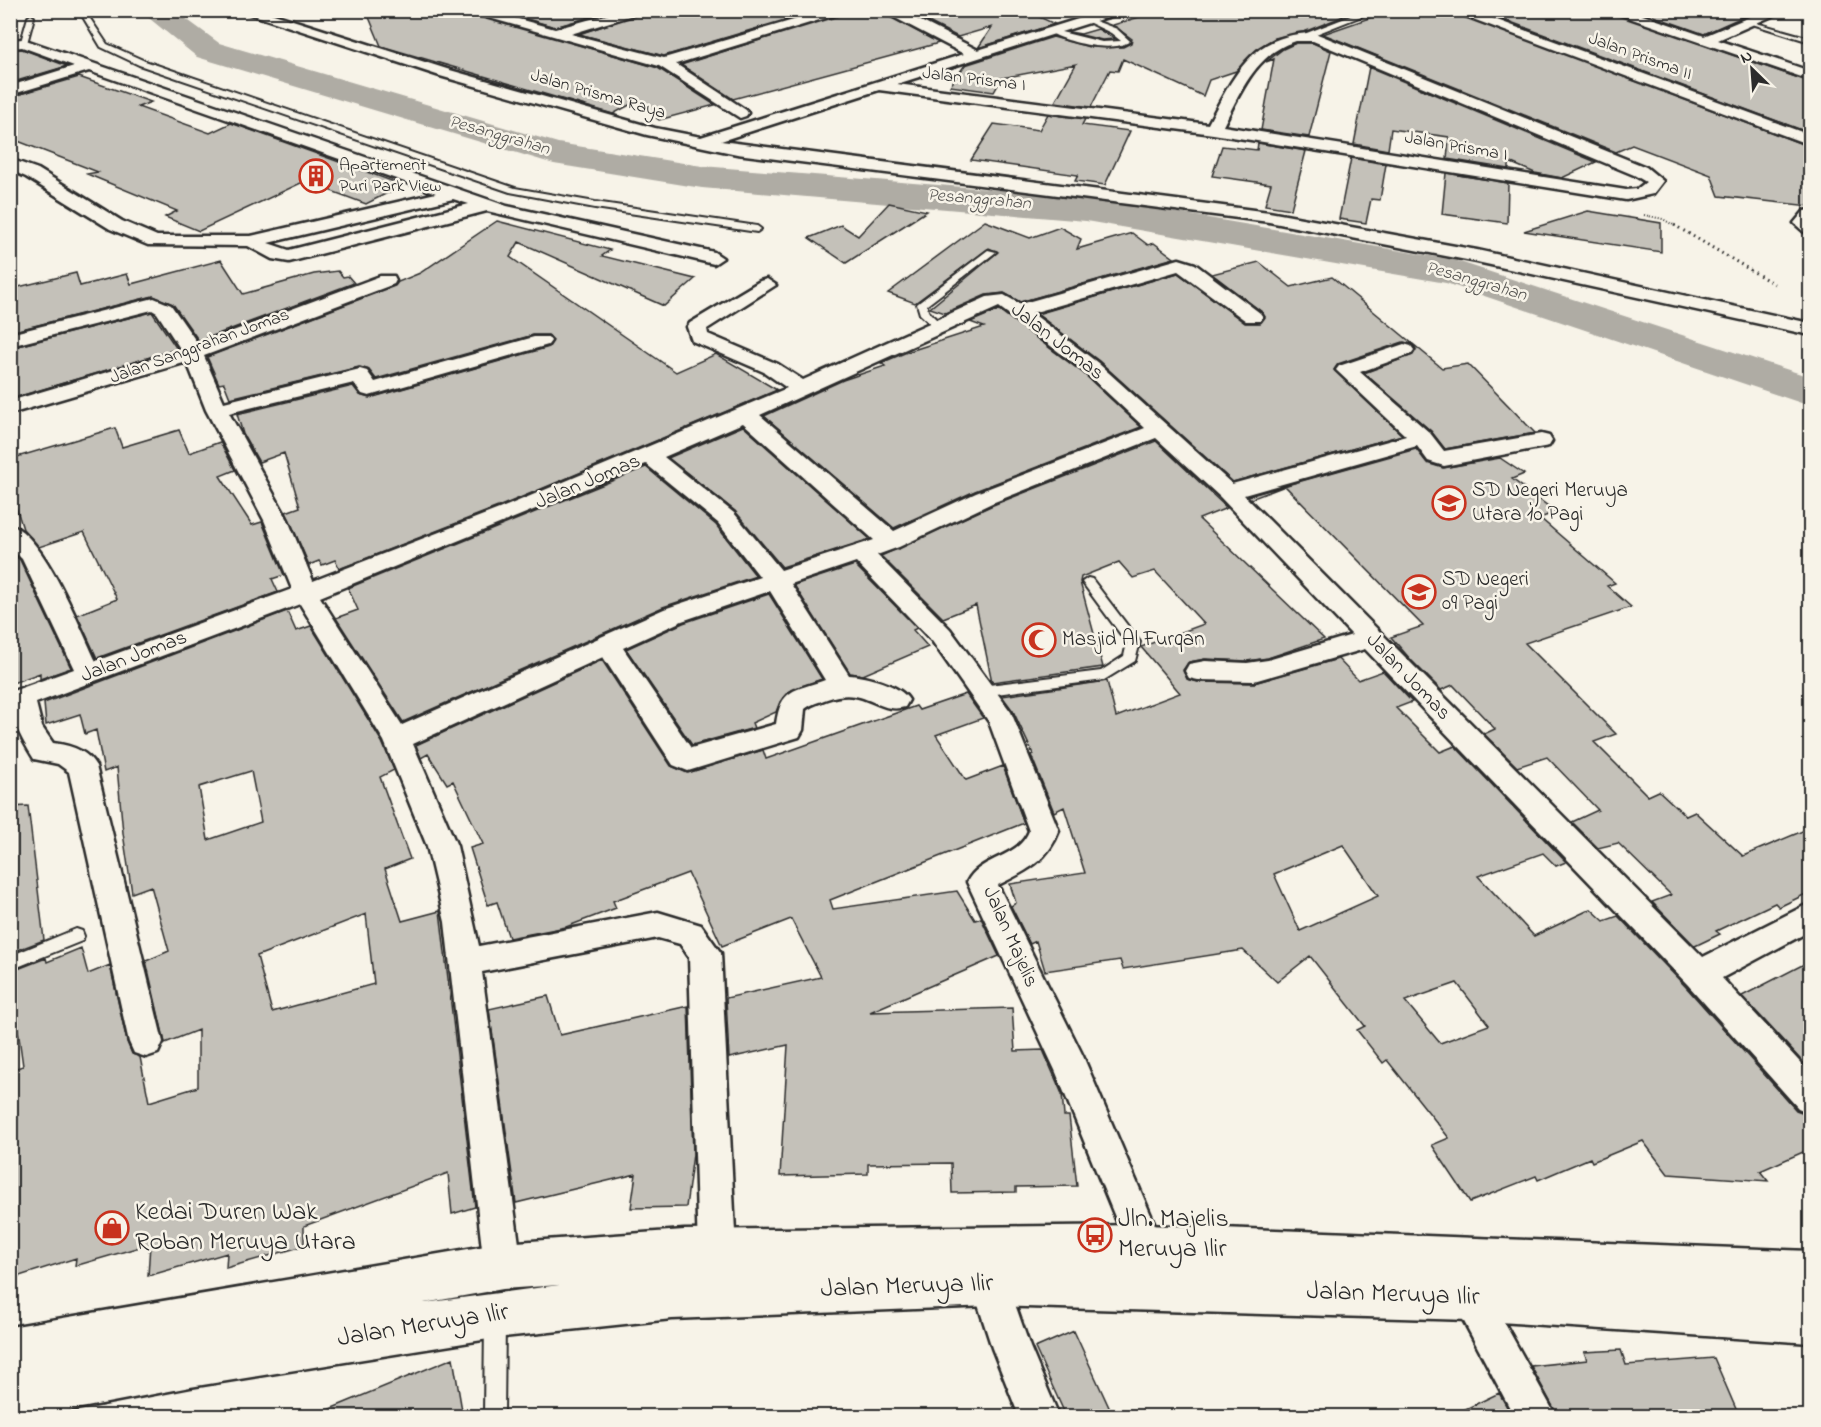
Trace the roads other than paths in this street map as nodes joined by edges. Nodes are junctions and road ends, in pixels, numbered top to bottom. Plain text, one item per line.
1 (245, 10) edge
2 (468, 10) edge
3 (642, 10) edge
4 (845, 10) edge
5 (887, 10) edge
6 (1078, 10) edge
7 (1124, 10) edge
8 (1374, 10) edge
9 (1456, 10) edge
10 (1613, 10) edge
11 (1779, 10) edge
12 (83, 11) edge
13 (31, 17) dead end
14 (1090, 21) junction
15 (1751, 22) junction
16 (1053, 32) junction
17 (556, 34) junction
18 (1309, 37) junction
19 (1810, 40) edge
20 (1704, 41) junction
21 (17, 44) edge
22 (958, 47) junction
23 (975, 54) junction
24 (664, 63) junction
25 (86, 67) junction
26 (1810, 76) edge
27 (878, 85) junction
28 (10, 91) edge
29 (740, 113) junction
30 (1213, 129) junction
31 (677, 137) junction
32 (1810, 140) edge
33 (702, 142) junction
34 (10, 164) edge
35 (453, 194) junction
36 (489, 205) junction
37 (1810, 215) edge
38 (1810, 228) edge
39 (757, 229) dead end
40 (251, 241) junction
41 (991, 252) dead end
42 (714, 258) dead end
43 (387, 280) dead end
44 (767, 285) dead end
45 (1016, 310) junction
46 (1253, 317) dead end
47 (939, 327) junction
48 (1810, 329) edge
49 (10, 340) edge
50 (541, 341) dead end
51 (1404, 350) dead end
52 (192, 351) junction
53 (801, 388) junction
54 (10, 408) edge
55 (217, 410) junction
56 (745, 413) junction
57 (1161, 429) junction
58 (1422, 438) junction
59 (1541, 441) dead end
60 (650, 456) junction
61 (1228, 492) junction
62 (10, 532) edge
63 (891, 542) junction
64 (860, 552) junction
65 (775, 579) junction
66 (1088, 582) dead end
67 (305, 592) junction
68 (1371, 638) junction
69 (607, 643) junction
70 (1198, 671) dead end
71 (89, 674) junction
72 (841, 684) junction
73 (981, 691) junction
74 (16, 700) edge
75 (896, 700) dead end
76 (397, 739) junction
77 (1810, 916) edge
78 (76, 936) dead end
79 (465, 962) junction
80 (10, 963) edge
81 (1699, 975) junction
82 (146, 1042) dead end
83 (1810, 1097) edge
84 (1146, 1248) junction
85 (717, 1252) junction
86 (503, 1266) junction
87 (1810, 1274) edge
88 (990, 1283) junction
89 (1470, 1297) junction
90 (495, 1315) junction
91 (1808, 1324) edge
92 (10, 1351) edge
93 (10, 1398) edge
94 (494, 1416) edge
95 (1040, 1416) edge
96 (1536, 1416) edge

1 - 31 street, Jalan Prisma Raya
2 - 17 street
3 - 17 street
4 - 24 street
5 - 22 street
6 - 22 street, Jalan Prisma Raya
7 - 14 street
8 - 18 lane
9 - 32 street, Jalan Prisma II
10 - 20 street
11 - 15 street
12 - 39 lane
13 - 21 lane
14 - 16 street
14 - 16 lane
15 - 19 lane
15 - 20 street
16 - 23 street
17 - 24 street
18 - 30 street
18 - 30 street, Jalan Prisma I
20 - 26 street
21 - 25 street
22 - 23 street
22 - 29 street, Jalan Prisma Raya
23 - 27 street
24 - 29 street
25 - 28 street
25 - 35 street
27 - 30 street, Jalan Prisma I
27 - 33 street
29 - 31 street, Jalan Prisma Raya
31 - 33 street
33 - 48 street
34 - 40 street
35 - 36 street
35 - 40 street
36 - 40 street
36 - 42 street
37 - 38 street
41 - 47 lane
43 - 52 street, Jalan Sanggrahan Jomas
44 - 53 street
45 - 46 street
45 - 47 street, Jalan Jomas
45 - 57 street, Jalan Jomas
47 - 53 street, Jalan Jomas
49 - 52 street
50 - 55 street
51 - 58 street
52 - 54 street, Jalan Sanggrahan Jomas
52 - 55 street
53 - 56 street, Jalan Jomas
55 - 67 street
56 - 60 street, Jalan Jomas
56 - 63 street
57 - 61 street, Jalan Jomas
57 - 63 street
58 - 59 street
58 - 61 street
60 - 65 street
60 - 67 street, Jalan Jomas
61 - 68 street, Jalan Jomas
62 - 71 street
63 - 64 street
64 - 65 street
64 - 73 street, Jalan Majelis
65 - 69 street
65 - 72 street
66 - 73 lane
67 - 71 street, Jalan Jomas
67 - 76 street
68 - 70 street
68 - 81 street, Jalan Jomas
69 - 72 street
69 - 76 street
71 - 74 street, Jalan Jomas
72 - 75 street
73 - 84 street, Jalan Majelis
74 - 82 street
76 - 79 street
77 - 81 street
78 - 80 lane
79 - 85 street
79 - 86 street
81 - 83 street, Jalan Jomas
84 - 85 main road, Jalan Meruya Ilir
84 - 87 main road, Jalan Meruya Ilir
85 - 86 main road, Jalan Meruya Ilir
86 - 92 main road, Jalan Meruya Ilir
88 - 89 main road, Jalan Meruya Ilir
88 - 90 main road, Jalan Meruya Ilir
88 - 95 street
89 - 91 main road, Jalan Meruya Ilir
89 - 96 street
90 - 93 main road, Jalan Meruya Ilir
90 - 94 lane

